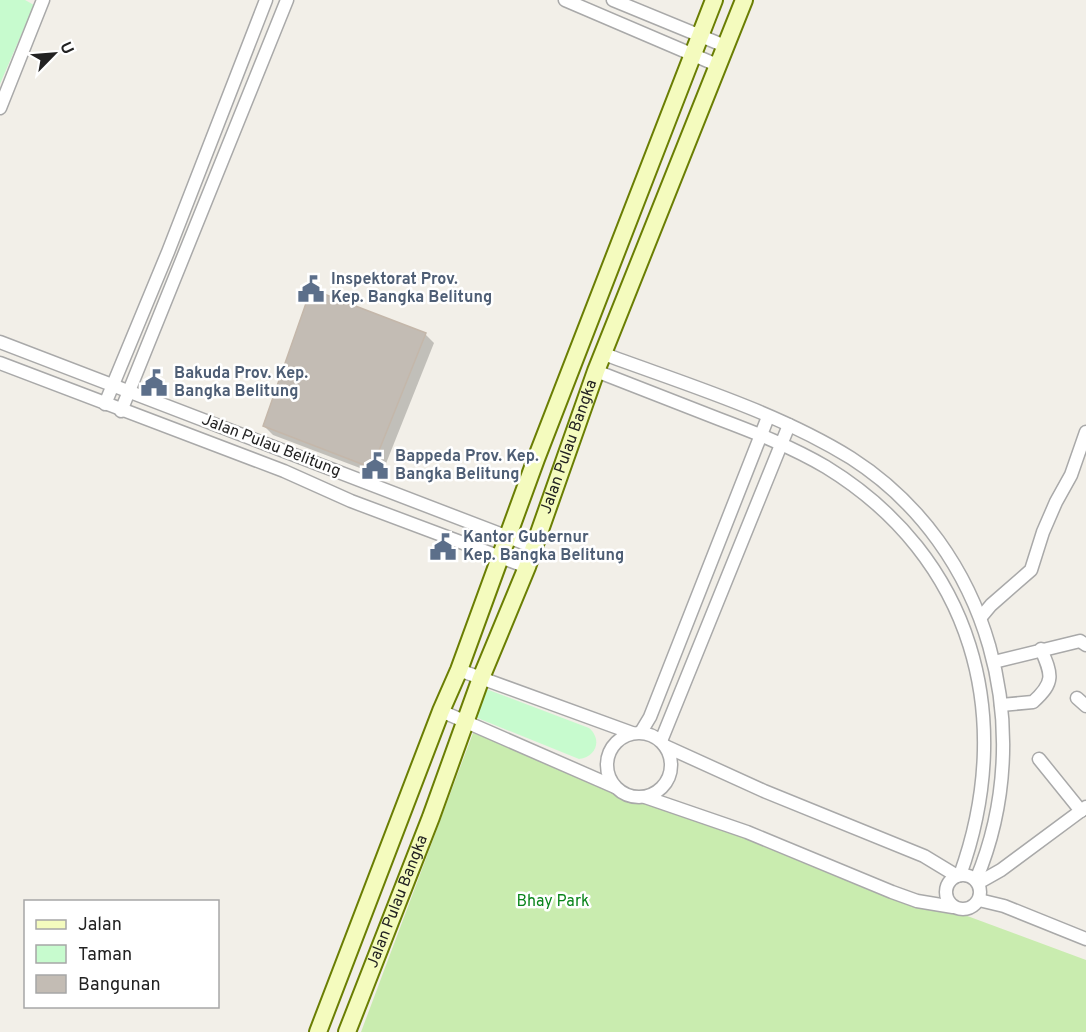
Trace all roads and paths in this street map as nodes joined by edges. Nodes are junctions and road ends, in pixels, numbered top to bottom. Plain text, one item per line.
1 (43, 0) edge
2 (266, 0) edge
3 (286, 0) edge
4 (565, 0) edge
5 (614, 0) edge
6 (714, 0) edge
7 (744, 0) edge
8 (699, 35) junction
9 (725, 46) junction
10 (692, 54) junction
11 (717, 65) junction
12 (0, 108) edge
13 (0, 342) edge
14 (604, 354) junction
15 (0, 363) edge
16 (596, 371) junction
17 (111, 386) junction
18 (128, 393) junction
19 (105, 404) junction
20 (122, 411) junction
21 (768, 417) junction
22 (789, 425) junction
23 (1086, 432) edge
24 (761, 435) junction
25 (781, 443) junction
26 (508, 538) junction
27 (534, 547) junction
28 (501, 556) junction
29 (527, 567) junction
30 (981, 617) junction
31 (1086, 645) edge
32 (1041, 650) junction
33 (994, 662) junction
34 (459, 670) junction
35 (481, 678) junction
36 (1001, 705) junction
37 (441, 711) junction
38 (466, 722) junction
39 (636, 732) junction
40 (663, 744) junction
41 (1039, 759) dead end
42 (616, 788) junction
43 (645, 796) junction
44 (1083, 809) edge
45 (958, 876) junction
46 (977, 882) junction
47 (979, 900) junction
48 (953, 907) junction
49 (1086, 939) edge
50 (318, 1032) edge
51 (347, 1032) edge

1 - 12 street
2 - 17 street
3 - 18 street
4 - 10 street
5 - 8 street
6 - 8 main road, Jalan Pulau Bangka
7 - 9 main road, Jalan Pulau Bangka
8 - 9 street
8 - 10 main road, Jalan Pulau Bangka
9 - 11 main road, Jalan Pulau Bangka
10 - 11 street
10 - 26 main road, Jalan Pulau Bangka
11 - 14 main road, Jalan Pulau Bangka
13 - 17 street, Jalan Pulau Belitung
14 - 16 main road, Jalan Pulau Bangka
14 - 21 street
15 - 19 street, Jalan Pulau Belitung
16 - 24 street
16 - 27 main road, Jalan Pulau Bangka
17 - 18 street, Jalan Pulau Belitung
17 - 19 street
18 - 20 street
18 - 26 street, Jalan Pulau Belitung
19 - 20 street, Jalan Pulau Belitung
20 - 28 street, Jalan Pulau Belitung
21 - 22 street
21 - 24 street
22 - 25 street
22 - 30 street
23 - 30 street
24 - 25 street
24 - 39 street
25 - 40 street
25 - 45 street
26 - 27 street, Jalan Pulau Belitung
26 - 28 main road, Jalan Pulau Bangka
27 - 29 main road, Jalan Pulau Bangka
28 - 29 street, Jalan Pulau Belitung
28 - 34 main road, Jalan Pulau Bangka
29 - 35 main road, Jalan Pulau Bangka
30 - 33 street
31 - 32 street
32 - 33 street
32 - 36 street
33 - 36 street
34 - 35 street
34 - 37 main road, Jalan Pulau Bangka
35 - 38 main road, Jalan Pulau Bangka
35 - 39 street
36 - 46 street
37 - 38 street
37 - 50 main road, Jalan Pulau Bangka
38 - 42 street
38 - 51 main road, Jalan Pulau Bangka
39 - 40 street
39 - 42 street
40 - 43 street
40 - 45 street
41 - 44 street
42 - 43 street
43 - 48 street
44 - 46 street
45 - 46 street
45 - 48 street
46 - 47 street
47 - 48 street
47 - 49 street

